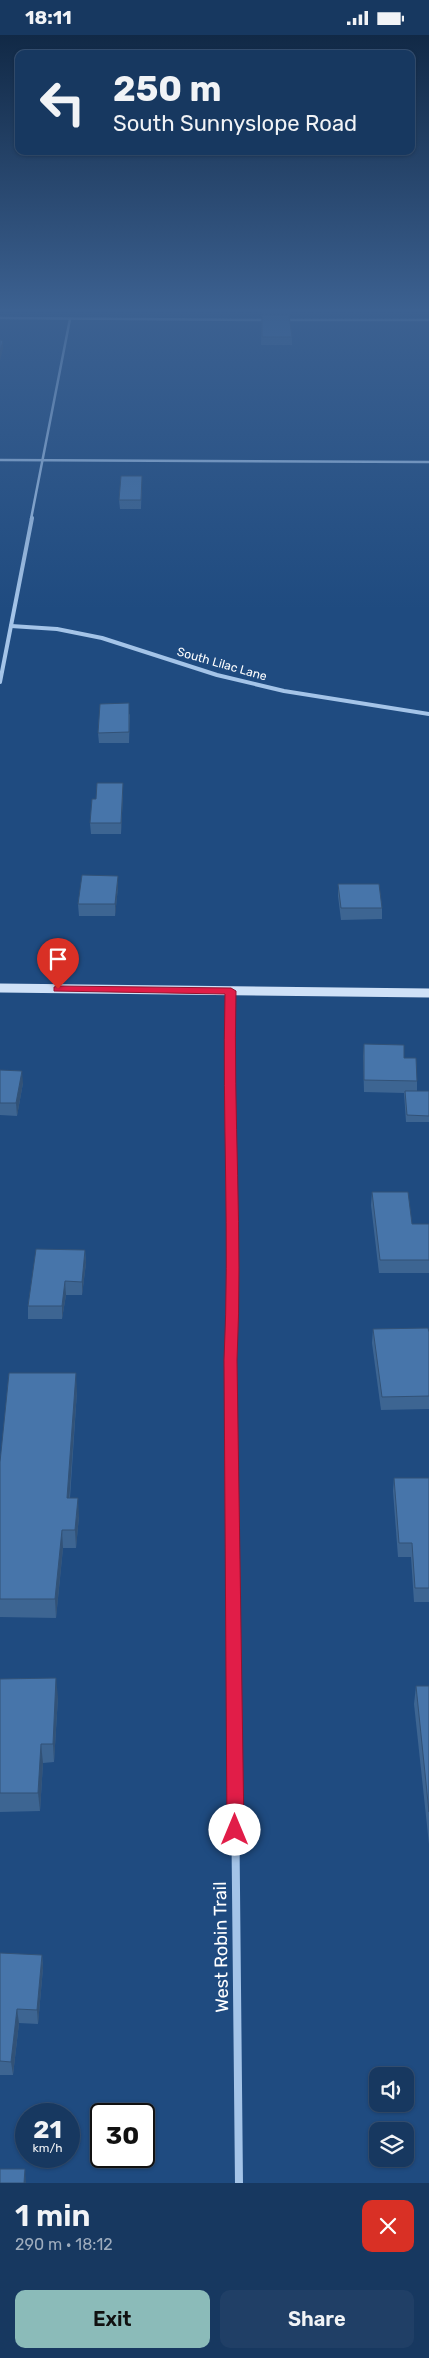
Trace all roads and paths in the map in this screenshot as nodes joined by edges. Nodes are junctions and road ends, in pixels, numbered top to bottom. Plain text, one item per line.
1 (53, 408) edge
2 (0, 461) edge
3 (43, 461) junction
4 (429, 462) edge
5 (12, 625) junction
6 (0, 682) edge
7 (429, 714) edge
8 (0, 988) edge
9 (231, 991) junction
10 (429, 993) edge
11 (239, 2183) edge

1 - 3 street
2 - 3 street
3 - 4 street
3 - 5 street
5 - 6 street
5 - 7 street, South Lilac Lane
8 - 9 street
9 - 10 street
9 - 11 street, West Robin Trail

